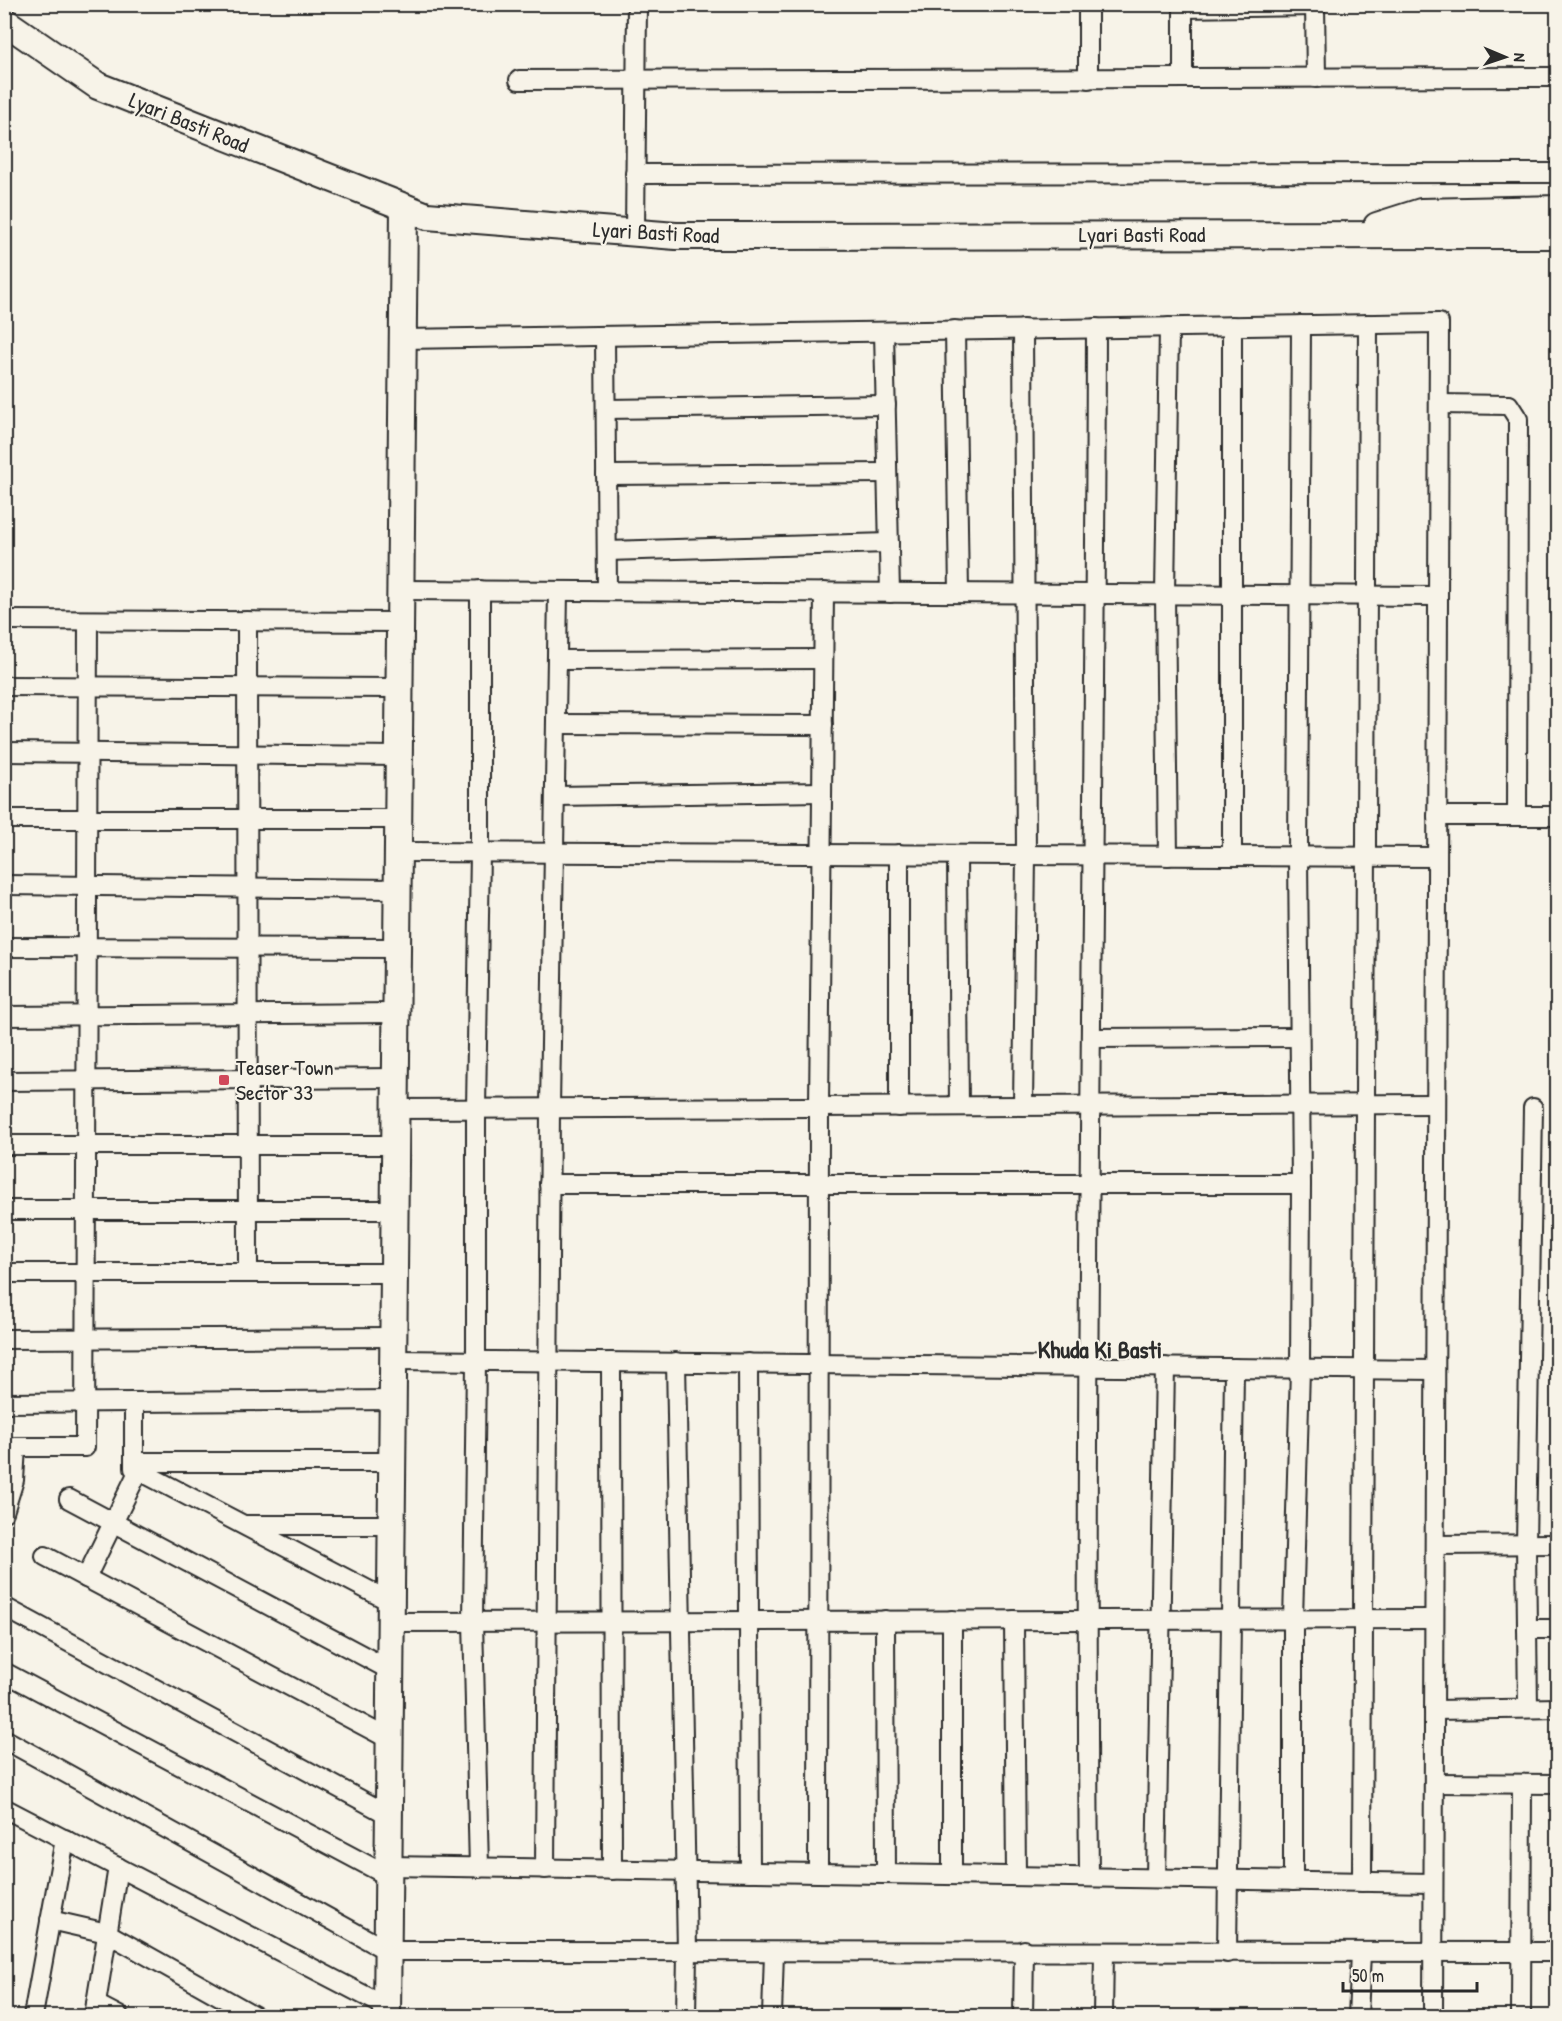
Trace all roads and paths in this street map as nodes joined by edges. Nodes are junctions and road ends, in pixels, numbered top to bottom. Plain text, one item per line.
1 (637, 4) edge
2 (1088, 4) edge
3 (1315, 5) edge
4 (1183, 6) edge
5 (4, 21) edge
6 (1183, 78) junction
7 (1316, 78) junction
8 (1557, 78) edge
9 (1088, 79) junction
10 (519, 80) dead end
11 (636, 80) junction
12 (1557, 172) edge
13 (635, 174) junction
14 (404, 207) junction
15 (1557, 208) edge
16 (635, 233) junction
17 (1354, 234) junction
18 (1557, 235) edge
19 (1368, 324) junction
20 (1301, 325) junction
21 (1232, 326) junction
22 (1168, 327) junction
23 (1096, 328) junction
24 (1023, 329) junction
25 (955, 330) junction
26 (884, 332) junction
27 (605, 336) junction
28 (402, 339) junction
29 (1439, 404) junction
30 (886, 405) junction
31 (606, 409) junction
32 (887, 473) junction
33 (606, 475) junction
34 (889, 543) junction
35 (607, 552) junction
36 (400, 590) junction
37 (480, 590) junction
38 (558, 591) junction
39 (607, 591) junction
40 (824, 592) junction
41 (890, 593) junction
42 (959, 593) junction
43 (1024, 593) junction
44 (1095, 594) junction
45 (1165, 594) junction
46 (1232, 594) junction
47 (1300, 595) junction
48 (1366, 595) junction
49 (1438, 596) junction
50 (4, 620) edge
51 (88, 621) junction
52 (247, 621) junction
53 (400, 622) junction
54 (823, 659) junction
55 (557, 660) junction
56 (4, 686) edge
57 (87, 687) junction
58 (247, 687) junction
59 (399, 688) junction
60 (556, 724) junction
61 (823, 725) junction
62 (4, 752) edge
63 (87, 753) junction
64 (247, 754) junction
65 (399, 756) junction
66 (822, 792) junction
67 (555, 796) junction
68 (1437, 816) junction
69 (1517, 816) junction
70 (1557, 816) edge
71 (4, 819) edge
72 (87, 819) junction
73 (247, 819) junction
74 (398, 819) junction
75 (398, 852) junction
76 (480, 852) junction
77 (554, 853) junction
78 (822, 854) junction
79 (899, 854) junction
80 (957, 855) junction
81 (1026, 855) junction
82 (1092, 855) junction
83 (1168, 856) junction
84 (1232, 856) junction
85 (1298, 856) junction
86 (1365, 857) junction
87 (1437, 857) junction
88 (4, 885) edge
89 (87, 886) junction
90 (247, 887) junction
91 (398, 889) junction
92 (4, 947) edge
93 (87, 947) junction
94 (248, 947) junction
95 (397, 948) junction
96 (396, 1013) junction
97 (248, 1014) junction
98 (86, 1015) junction
99 (4, 1016) edge
100 (1298, 1037) junction
101 (1090, 1038) junction
102 (396, 1077) junction
103 (248, 1079) junction
104 (4, 1080) edge
105 (86, 1080) junction
106 (1436, 1104) junction
107 (1299, 1105) junction
108 (1365, 1105) junction
109 (959, 1106) junction
110 (1023, 1106) junction
111 (1090, 1106) junction
112 (819, 1107) junction
113 (899, 1107) junction
114 (550, 1108) junction
115 (1533, 1108) dead end
116 (395, 1109) junction
117 (476, 1109) junction
118 (4, 1145) edge
119 (86, 1145) junction
120 (248, 1145) junction
121 (395, 1145) junction
122 (549, 1184) junction
123 (819, 1184) junction
124 (1090, 1184) junction
125 (1301, 1184) junction
126 (4, 1210) edge
127 (86, 1210) junction
128 (248, 1210) junction
129 (394, 1210) junction
130 (86, 1273) junction
131 (248, 1273) junction
132 (394, 1273) junction
133 (4, 1274) edge
134 (85, 1338) junction
135 (4, 1339) edge
136 (393, 1348) junction
137 (476, 1361) junction
138 (548, 1361) junction
139 (611, 1362) junction
140 (676, 1362) junction
141 (748, 1363) junction
142 (819, 1364) junction
143 (1088, 1367) junction
144 (1165, 1367) junction
145 (1234, 1368) junction
146 (1300, 1369) junction
147 (1364, 1369) junction
148 (1435, 1370) junction
149 (393, 1400) junction
150 (85, 1402) junction
151 (134, 1402) junction
152 (4, 1403) edge
153 (10, 1448) edge
154 (392, 1462) junction
155 (136, 1466) junction
156 (69, 1499) dead end
157 (4, 1512) edge
158 (113, 1522) junction
159 (243, 1524) junction
160 (392, 1525) junction
161 (1557, 1544) edge
162 (1435, 1545) junction
163 (1526, 1545) junction
164 (45, 1556) dead end
165 (86, 1578) junction
166 (4, 1607) edge
167 (391, 1612) junction
168 (1231, 1619) junction
169 (1293, 1619) junction
170 (1363, 1619) junction
171 (1434, 1619) junction
172 (885, 1620) junction
173 (952, 1620) junction
174 (1014, 1620) junction
175 (1086, 1620) junction
176 (1161, 1620) junction
177 (473, 1621) junction
178 (546, 1621) junction
179 (612, 1621) junction
180 (681, 1621) junction
181 (749, 1621) junction
182 (818, 1621) junction
183 (1527, 1629) junction
184 (1557, 1629) edge
185 (390, 1670) junction
186 (4, 1672) edge
187 (1528, 1708) junction
188 (1557, 1708) edge
189 (1434, 1710) junction
190 (4, 1738) edge
191 (389, 1739) junction
192 (1434, 1783) junction
193 (1522, 1784) junction
194 (1557, 1784) edge
195 (5, 1815) edge
196 (389, 1815) junction
197 (65, 1839) junction
198 (118, 1867) junction
199 (479, 1868) junction
200 (545, 1869) junction
201 (612, 1870) junction
202 (388, 1871) junction
203 (685, 1871) junction
204 (750, 1872) junction
205 (818, 1873) junction
206 (886, 1874) junction
207 (952, 1875) junction
208 (1016, 1876) junction
209 (1089, 1877) junction
210 (1156, 1878) junction
211 (1228, 1880) junction
212 (1293, 1881) junction
213 (1362, 1882) junction
214 (1433, 1883) junction
215 (50, 1920) junction
216 (107, 1933) junction
217 (1024, 1950) junction
218 (388, 1951) junction
219 (687, 1951) junction
220 (774, 1952) junction
221 (1104, 1952) junction
222 (1557, 1952) edge
223 (1227, 1953) junction
224 (1361, 1953) junction
225 (1433, 1953) junction
226 (1521, 1953) junction
227 (95, 2010) edge
228 (387, 2012) edge
229 (33, 2016) edge
230 (119, 2016) edge
231 (255, 2016) edge
232 (686, 2016) edge
233 (772, 2016) edge
234 (1023, 2016) edge
235 (1102, 2016) edge
236 (1358, 2016) edge
237 (1433, 2016) edge
238 (1521, 2016) edge

1 - 11 street
2 - 9 street
3 - 4 street
3 - 7 street
4 - 6 street
5 - 14 main road, Lyari Basti Road
6 - 7 street
6 - 9 street
7 - 8 street
9 - 11 street
10 - 11 street
11 - 13 street
12 - 13 street
13 - 16 street
14 - 16 main road, Lyari Basti Road
14 - 28 main road
15 - 17 main road, Lyari Basti Road
16 - 17 main road, Lyari Basti Road
17 - 18 main road, Lyari Basti Road
19 - 20 street
19 - 29 street
19 - 48 street
20 - 21 street
20 - 47 street
21 - 22 street
21 - 46 street
22 - 23 street
22 - 45 street
23 - 24 street
23 - 44 street
24 - 25 street
24 - 43 street
25 - 26 street
25 - 42 street
26 - 27 street
26 - 30 street
27 - 28 street
27 - 31 street
28 - 36 main road
29 - 49 street
29 - 69 street
30 - 31 street
30 - 32 street
31 - 33 street
32 - 33 street
32 - 34 street
33 - 35 street
34 - 35 street
34 - 41 street
35 - 39 street
36 - 37 street
36 - 53 main road
37 - 38 street
37 - 76 street
38 - 39 street
38 - 55 street
39 - 40 street
40 - 41 street
40 - 54 street
41 - 42 street
42 - 43 street
43 - 44 street
43 - 81 street
44 - 45 street
44 - 82 street
45 - 46 street
45 - 83 street
46 - 47 street
46 - 84 street
47 - 48 street
47 - 85 street
48 - 49 street
48 - 86 street
49 - 68 street
50 - 51 street
51 - 52 street
51 - 57 street
52 - 53 street
52 - 58 street
53 - 59 main road
54 - 55 street
54 - 61 street
55 - 60 street
56 - 57 street
57 - 58 street
57 - 63 street
58 - 59 street
58 - 64 street
59 - 65 main road
60 - 61 street
60 - 67 street
61 - 66 street
62 - 63 street
63 - 64 street
63 - 72 street
64 - 65 street
64 - 73 street
65 - 74 main road
66 - 67 street
66 - 78 street
67 - 77 street
68 - 69 street
68 - 87 street
69 - 70 street
71 - 72 street
72 - 73 street
72 - 89 street
73 - 74 street
73 - 90 street
74 - 75 main road
75 - 76 street
75 - 91 main road
76 - 77 street
76 - 117 street
77 - 78 street
77 - 114 street
78 - 79 street
78 - 112 street
79 - 80 street
79 - 113 street
80 - 81 street
80 - 109 street
81 - 82 street
81 - 110 street
82 - 83 street
82 - 101 street
83 - 84 street
84 - 85 street
85 - 86 street
85 - 100 street
86 - 87 street
86 - 108 street
87 - 106 street
88 - 89 street
89 - 90 street
89 - 93 street
90 - 91 street
90 - 94 street
91 - 95 main road
92 - 93 street
93 - 94 street
93 - 98 street
94 - 95 street
94 - 97 street
95 - 96 main road
96 - 97 street
96 - 102 main road
97 - 98 street
97 - 103 street
98 - 99 street
98 - 105 street
100 - 101 street
100 - 107 street
101 - 111 street
102 - 103 street
102 - 116 main road
103 - 105 street
103 - 120 street
104 - 105 street
105 - 119 street
106 - 108 street
106 - 148 street
107 - 108 street
107 - 111 street
107 - 125 street
108 - 147 street
109 - 110 street
109 - 113 street
110 - 111 street
111 - 124 street
112 - 113 street
112 - 114 street
112 - 123 street
114 - 117 street
114 - 122 street
115 - 163 street
116 - 117 street
116 - 121 main road
117 - 137 street
118 - 119 street
119 - 120 street
119 - 127 street
120 - 121 street
120 - 128 street
121 - 129 main road
122 - 123 street
122 - 138 street
123 - 124 street
123 - 142 street
124 - 125 street
124 - 143 street
125 - 146 street
126 - 127 street
127 - 128 street
127 - 130 street
128 - 129 street
128 - 131 street
129 - 132 main road
130 - 131 street
130 - 133 street
130 - 134 street
131 - 132 street
132 - 136 main road
134 - 135 street
134 - 136 street
134 - 150 street
136 - 137 street
136 - 149 main road
137 - 138 street
137 - 177 street
138 - 139 street
138 - 178 street
139 - 140 street
139 - 179 street
140 - 141 street
140 - 180 street
141 - 142 street
141 - 181 street
142 - 143 street
142 - 182 street
143 - 144 street
143 - 175 street
144 - 145 street
144 - 176 street
145 - 146 street
145 - 168 street
146 - 147 street
146 - 169 street
147 - 148 street
147 - 170 street
148 - 162 street
149 - 151 street
149 - 154 main road
150 - 151 street
150 - 152 street
150 - 153 street
151 - 155 street
153 - 157 street
154 - 155 street
154 - 160 main road
155 - 158 street
155 - 159 street
156 - 158 street
158 - 165 street
158 - 185 street
159 - 160 street
159 - 167 street
160 - 167 main road
161 - 163 street
162 - 163 street
162 - 171 street
163 - 183 street
164 - 165 street
165 - 191 street
166 - 196 street
167 - 177 street
167 - 185 main road
168 - 169 street
168 - 176 street
168 - 211 street
169 - 170 street
169 - 212 street
170 - 171 street
170 - 213 street
171 - 189 street
172 - 173 street
172 - 182 street
172 - 206 street
173 - 174 street
173 - 207 street
174 - 175 street
174 - 208 street
175 - 176 street
175 - 209 street
176 - 210 street
177 - 178 street
177 - 199 street
178 - 179 street
178 - 200 street
179 - 180 street
179 - 201 street
180 - 181 street
180 - 203 street
181 - 182 street
181 - 204 street
182 - 205 street
183 - 184 street
183 - 187 street
185 - 191 main road
186 - 202 street
187 - 188 street
187 - 189 street
189 - 192 street
190 - 218 street
191 - 196 main road
192 - 193 street
192 - 214 street
193 - 194 street
193 - 226 street
195 - 197 street
196 - 202 main road
197 - 198 street
197 - 215 street
198 - 216 street
198 - 228 street
199 - 200 street
199 - 202 street
200 - 201 street
201 - 203 street
202 - 218 main road
203 - 204 street
203 - 219 street
204 - 205 street
205 - 206 street
206 - 207 street
207 - 208 street
208 - 209 street
209 - 210 street
210 - 211 street
211 - 212 street
211 - 223 street
212 - 213 street
213 - 214 street
214 - 225 street
215 - 216 street
215 - 229 street
216 - 227 street
216 - 231 street
217 - 220 street
217 - 221 street
217 - 234 street
218 - 219 street
218 - 228 main road
219 - 220 street
219 - 232 street
220 - 233 street
221 - 223 street
221 - 235 street
222 - 226 street
223 - 224 street
224 - 225 street
224 - 236 street
225 - 226 street
225 - 237 street
226 - 238 street
227 - 230 street

